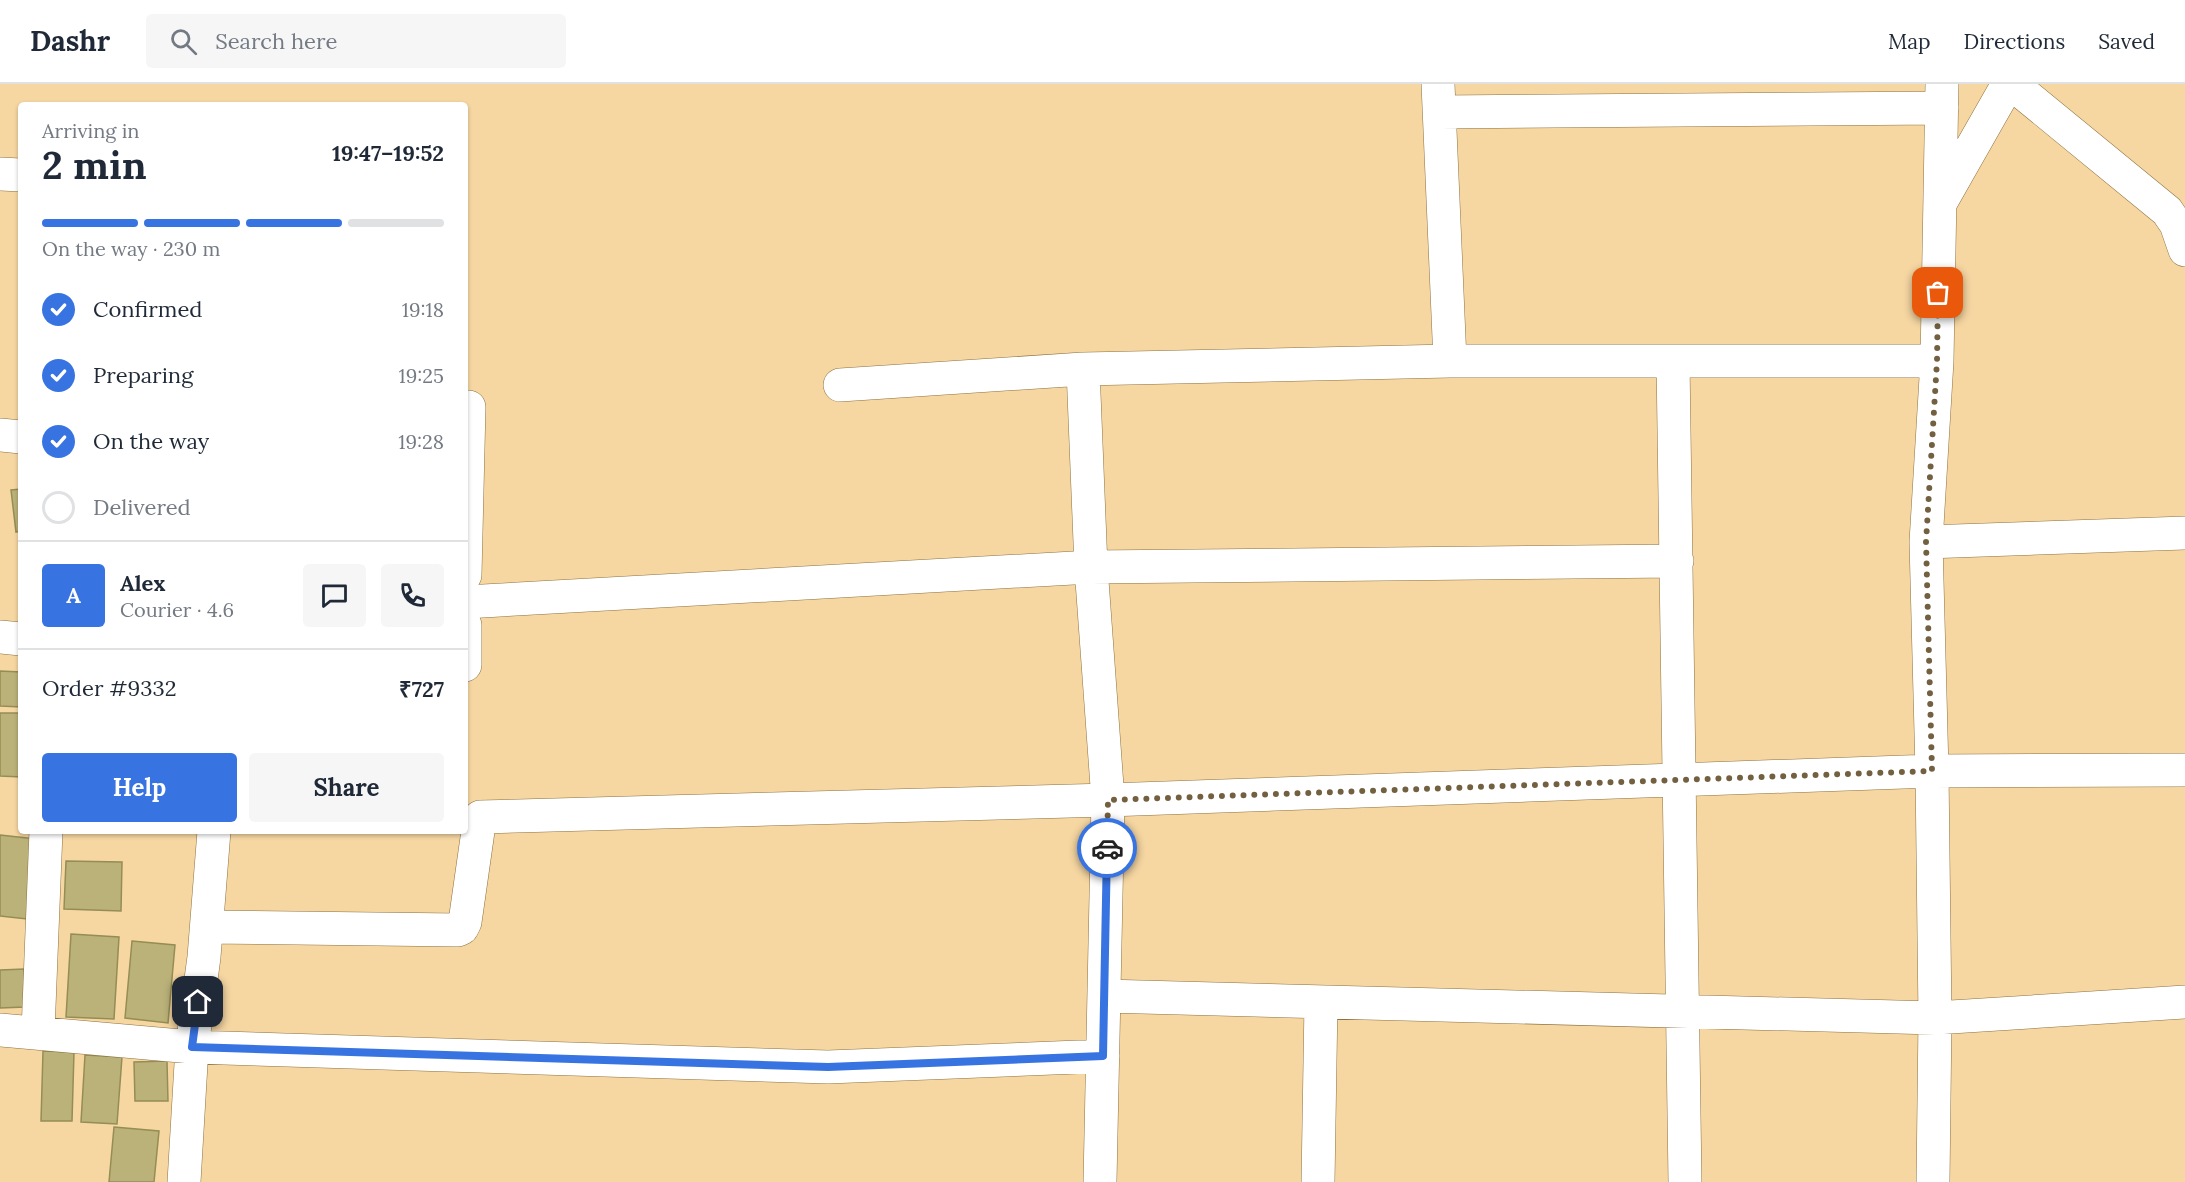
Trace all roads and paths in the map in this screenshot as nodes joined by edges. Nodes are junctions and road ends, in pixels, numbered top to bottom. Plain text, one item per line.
1 (2010, 84) edge
2 (1942, 96) edge
3 (1439, 98) edge
4 (0, 174) edge
5 (18, 175) edge
6 (1940, 202) junction
7 (2185, 248) edge
8 (1450, 361) junction
9 (1673, 361) junction
10 (1937, 361) junction
11 (1083, 369) junction
12 (840, 385) dead end
13 (469, 407) dead end
14 (0, 435) edge
15 (18, 437) edge
16 (468, 443) edge
17 (2185, 533) edge
18 (1926, 542) junction
19 (1677, 561) junction
20 (1091, 567) junction
21 (468, 602) edge
22 (0, 637) edge
23 (18, 639) edge
24 (2185, 770) edge
25 (1932, 771) junction
26 (1680, 779) junction
27 (1108, 800) junction
28 (46, 834) edge
29 (214, 834) edge
30 (207, 927) junction
31 (1104, 996) junction
32 (1321, 1002) junction
33 (2185, 1002) edge
34 (1683, 1012) junction
35 (1935, 1018) junction
36 (0, 1030) edge
37 (38, 1032) junction
38 (192, 1047) junction
39 (1103, 1056) junction
40 (184, 1182) edge
41 (1100, 1182) edge
42 (1318, 1182) edge
43 (1685, 1182) edge
44 (1933, 1182) edge

1 - 6 street
1 - 7 street
2 - 3 street
2 - 6 street
3 - 8 street
4 - 5 street
6 - 10 street
8 - 9 street
8 - 11 street
9 - 10 street
9 - 19 street
10 - 18 street
11 - 12 street
11 - 20 street
13 - 16 street
14 - 15 street
17 - 18 street
18 - 25 street
19 - 20 street
19 - 26 street
20 - 21 street
20 - 27 street
22 - 23 street
24 - 25 street
25 - 26 street
25 - 35 street
26 - 27 street
26 - 34 street
27 - 30 street
27 - 31 street
28 - 37 street
29 - 30 street
30 - 38 street
31 - 32 street
31 - 39 street
32 - 34 street
32 - 42 street
33 - 35 street
34 - 35 street
34 - 43 street
35 - 44 street
36 - 37 street
37 - 38 street
38 - 39 street
38 - 40 street
39 - 41 street

